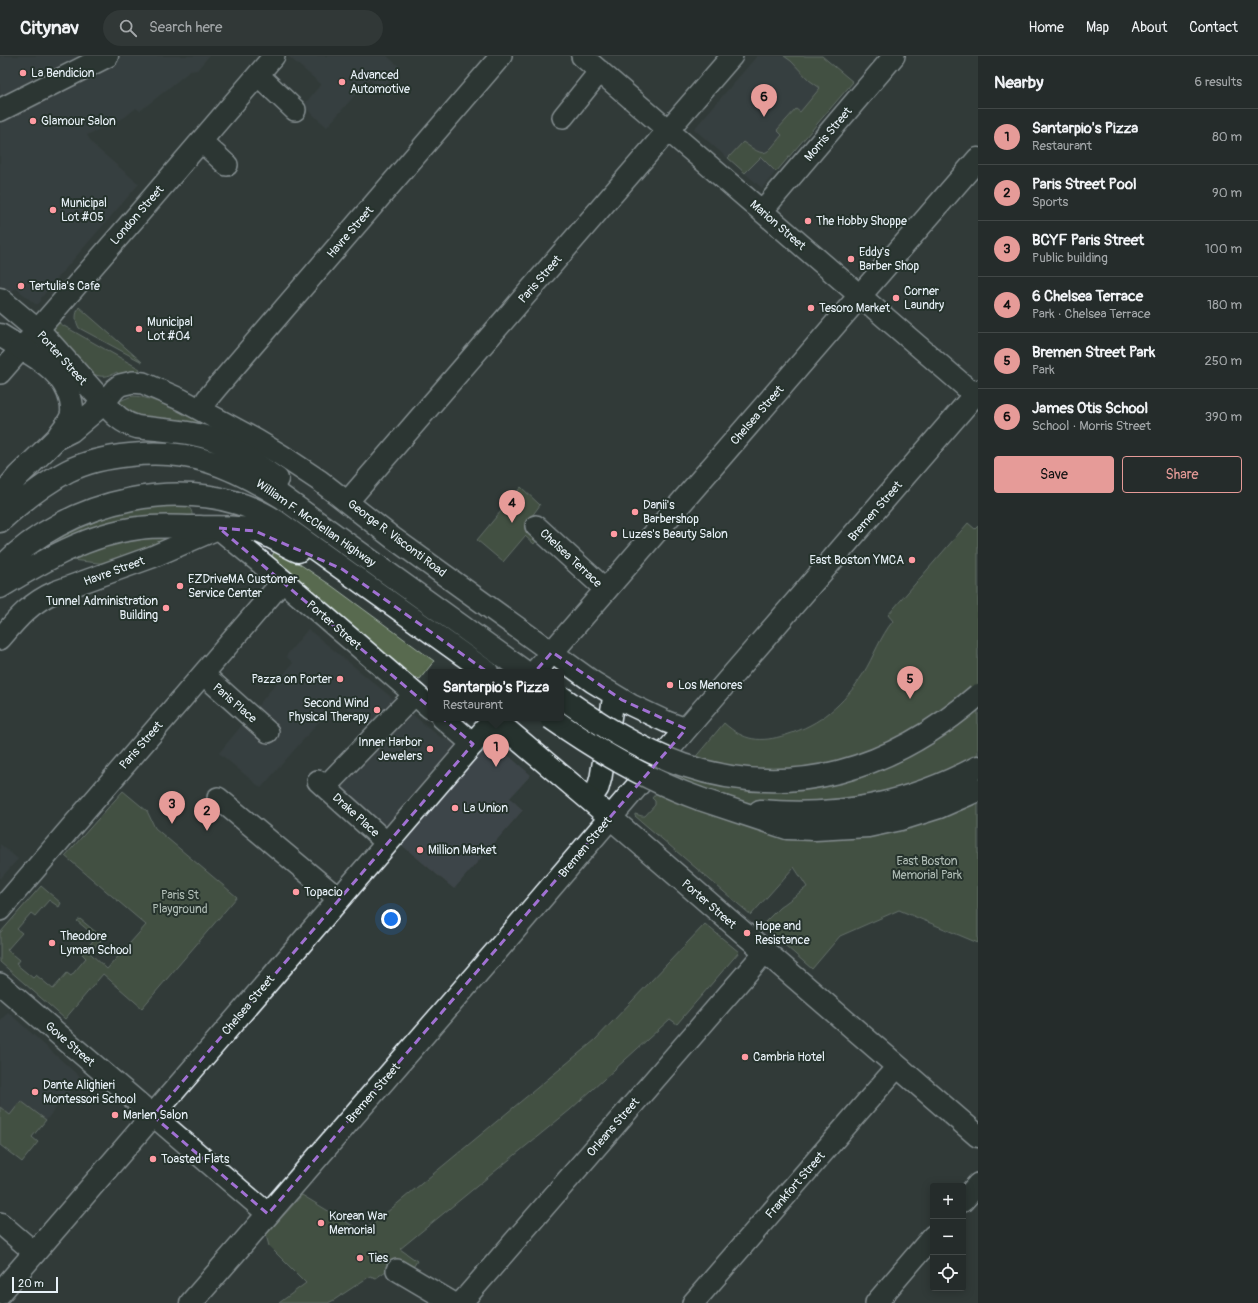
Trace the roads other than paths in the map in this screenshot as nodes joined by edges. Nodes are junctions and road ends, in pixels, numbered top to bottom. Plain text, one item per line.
1 (107, 56) edge
2 (274, 56) edge
3 (501, 56) edge
4 (582, 56) edge
5 (732, 56) edge
6 (894, 56) edge
7 (600, 71) junction
8 (258, 75) junction
9 (0, 110) edge
10 (295, 110) dead end
11 (563, 116) dead end
12 (668, 130) junction
13 (201, 141) junction
14 (978, 158) edge
15 (228, 165) dead end
16 (762, 211) junction
17 (860, 296) junction
18 (0, 299) edge
19 (36, 330) junction
20 (0, 335) edge
21 (21, 348) junction
22 (0, 373) edge
23 (976, 393) edge
24 (104, 403) junction
25 (201, 410) junction
26 (57, 438) junction
27 (0, 498) edge
28 (348, 501) junction
29 (0, 521) edge
30 (536, 526) dead end
31 (219, 528) junction
32 (378, 565) junction
33 (0, 569) edge
34 (342, 569) junction
35 (283, 581) junction
36 (0, 587) edge
37 (606, 590) junction
38 (0, 639) edge
39 (552, 652) junction
40 (483, 669) edge
41 (522, 669) edge
42 (538, 669) edge
43 (203, 674) junction
44 (614, 695) junction
45 (978, 695) edge
46 (564, 699) edge
47 (423, 701) edge
48 (446, 721) edge
49 (493, 721) edge
50 (497, 721) edge
51 (555, 721) edge
52 (686, 730) junction
53 (268, 732) dead end
54 (473, 744) junction
55 (978, 767) edge
56 (978, 790) edge
57 (218, 798) dead end
58 (700, 799) junction
59 (590, 800) junction
60 (610, 818) junction
61 (387, 843) junction
62 (339, 899) junction
63 (0, 910) edge
64 (765, 952) junction
65 (0, 984) edge
66 (897, 1066) junction
67 (153, 1116) junction
68 (978, 1136) edge
69 (978, 1184) edge
70 (966, 1198) edge
71 (268, 1214) junction
72 (0, 1223) edge
73 (930, 1240) edge
74 (35, 1253) junction
75 (397, 1270) dead end
76 (0, 1293) edge
77 (191, 1303) edge
78 (452, 1303) edge
79 (461, 1303) edge
80 (693, 1303) edge
81 (876, 1303) edge

1 - 9 main road
2 - 8 street, London Street
3 - 25 street, Havre Street
4 - 7 street, Marion Street
5 - 12 street, Paris Street
6 - 16 street, Morris Street
7 - 11 street
7 - 12 street, Marion Street
8 - 10 street
8 - 13 street, London Street
12 - 16 street, Marion Street
12 - 28 street, Paris Street
13 - 15 street
13 - 19 street, London Street
14 - 17 main road, Chelsea Street
16 - 17 street, Marion Street
17 - 23 street, Marion Street
17 - 37 main road, Chelsea Street
18 - 19 main road, Porter Street
19 - 21 street, London Street
19 - 24 main road, Porter Street
20 - 21 main road, Porter Street
21 - 22 street, London Street
21 - 26 main road, Porter Street
23 - 52 main road, Bremen Street
24 - 25 street, George R. Visconti Road
24 - 26 main road
24 - 32 main road, Porter Street
25 - 28 street, George R. Visconti Road
26 - 27 main road
28 - 39 street, George R. Visconti Road
29 - 32 main road, William F. McClellan Highway
30 - 37 street, Chelsea Terrace
31 - 34 main road
31 - 35 main road, Porter Street
31 - 36 main road
31 - 38 street, Havre Street
32 - 41 main road, William F. McClellan Highway
33 - 34 main road, William F. McClellan Highway
34 - 40 main road, William F. McClellan Highway
35 - 43 street, Paris Street
35 - 47 main road, Porter Street
37 - 39 main road, Chelsea Street
39 - 42 main road, Chelsea Street
39 - 44 street, George R. Visconti Road
43 - 53 street, Paris Place
43 - 63 street, Paris Street
44 - 52 street, George R. Visconti Road
44 - 59 street
45 - 46 main road, bridge
47 - 61 street, Drake Place
48 - 54 main road
49 - 54 main road, Chelsea Street
50 - 59 main road, Porter Street
51 - 58 main road, bridge
52 - 60 main road, Bremen Street
54 - 61 main road, Chelsea Street
55 - 58 main road
56 - 58 main road
57 - 62 street
59 - 60 main road, Porter Street
60 - 64 main road, Porter Street
60 - 71 main road, Bremen Street
61 - 62 main road, Chelsea Street
62 - 67 main road, Chelsea Street
64 - 66 main road, Porter Street
64 - 79 street, Orleans Street
65 - 67 street, Gove Street
66 - 68 main road, Porter Street
66 - 80 street, Frankfort Street
67 - 71 street, Gove Street
67 - 74 main road, Chelsea Street
69 - 70 street
71 - 77 main road, Bremen Street
72 - 74 street
73 - 81 street
74 - 76 main road, Chelsea Street
75 - 78 street

